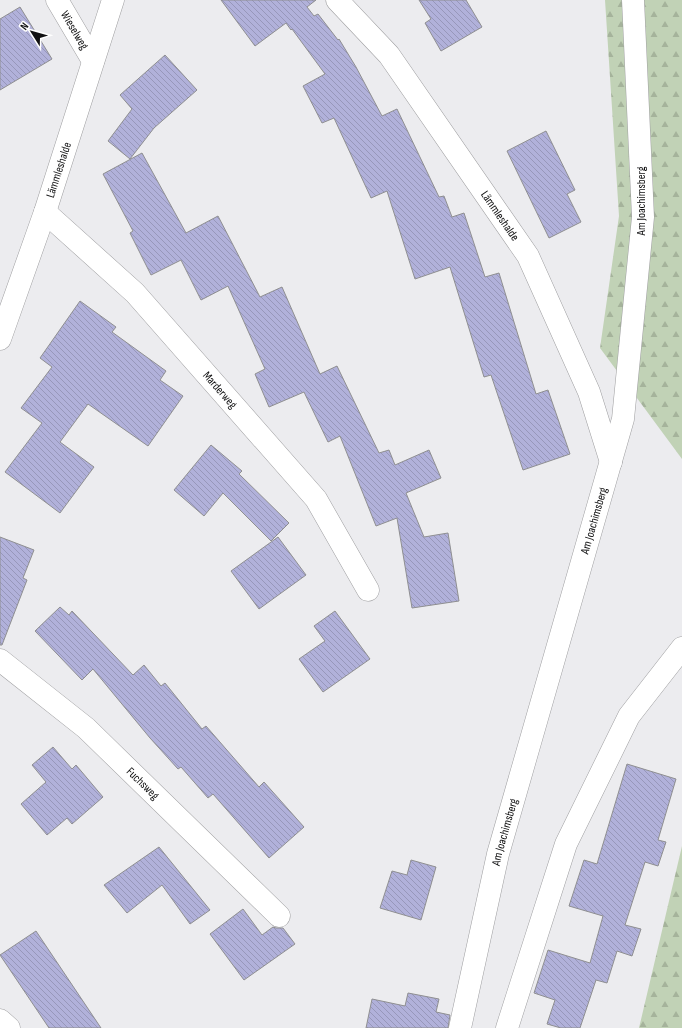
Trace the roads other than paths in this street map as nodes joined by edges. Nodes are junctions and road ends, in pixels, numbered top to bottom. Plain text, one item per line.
1 (57, 0) edge
2 (113, 0) edge
3 (337, 0) edge
4 (633, 0) edge
5 (93, 61) junction
6 (45, 212) junction
7 (0, 339) edge
8 (611, 462) junction
9 (368, 590) dead end
10 (682, 648) edge
11 (0, 660) edge
12 (279, 916) dead end
13 (0, 1020) edge
14 (9, 1028) edge
15 (460, 1028) edge
16 (507, 1028) edge

1 - 5 street, Wieselweg
2 - 5 street, Lämmleshalde
3 - 8 street, Lämmleshalde
4 - 8 street, Am Joachimsberg
5 - 6 street, Lämmleshalde
6 - 7 street, Lämmleshalde
6 - 9 street, Marderweg
8 - 15 street, Am Joachimsberg
10 - 16 street
11 - 12 street, Fuchsweg
13 - 14 street

